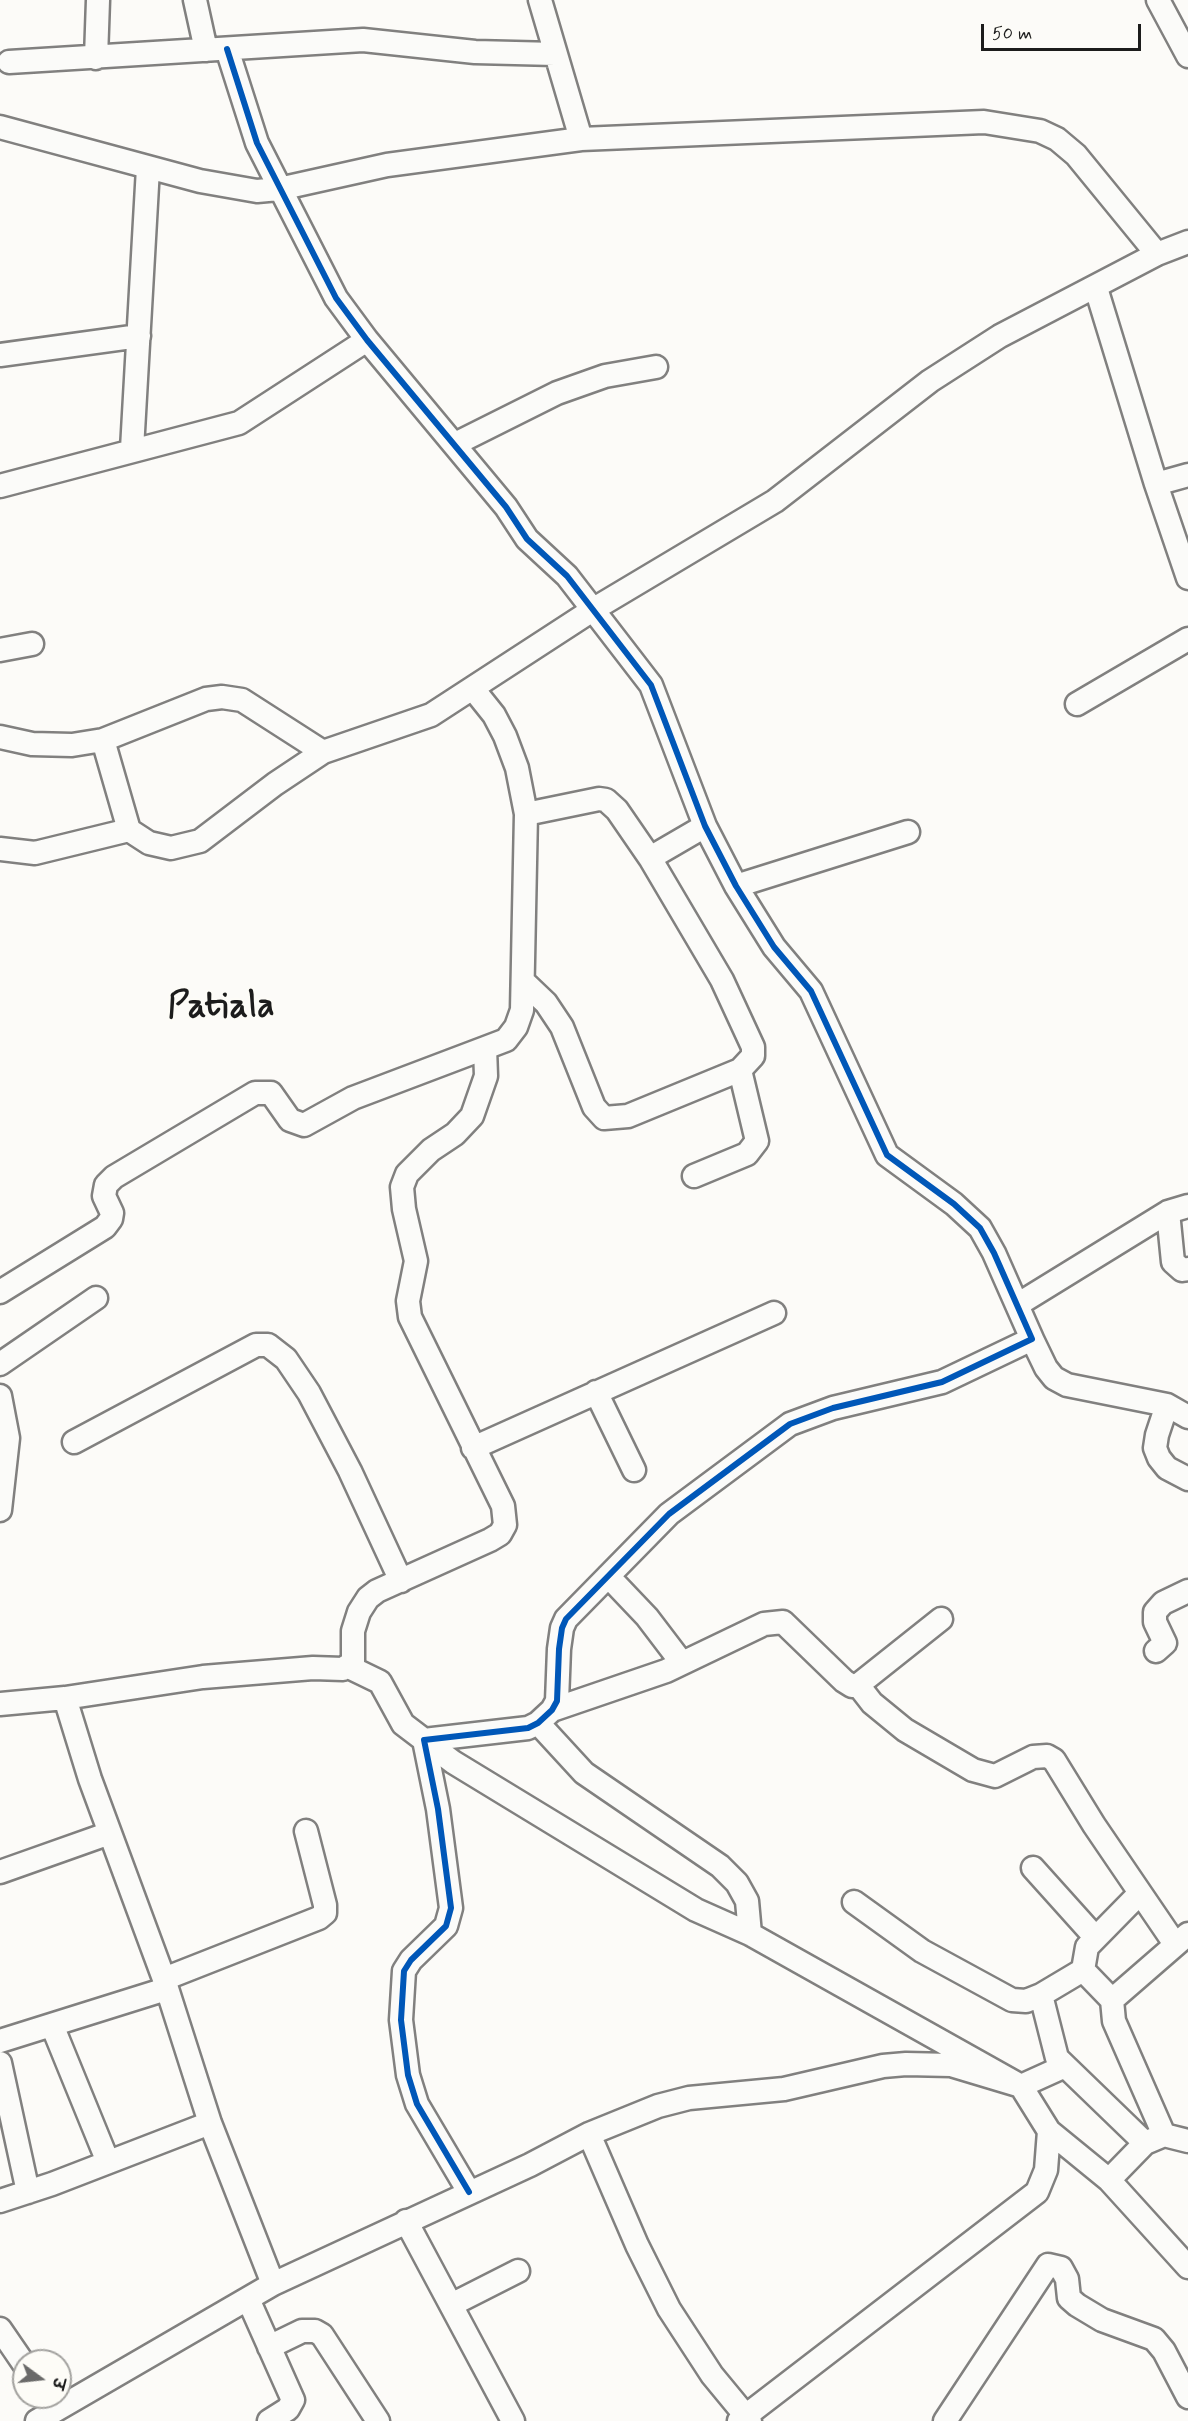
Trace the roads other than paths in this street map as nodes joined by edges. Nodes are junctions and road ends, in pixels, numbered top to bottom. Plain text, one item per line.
1 (98, 0) edge
2 (195, 0) edge
3 (540, 0) edge
4 (1158, 0) edge
5 (217, 49) junction
6 (555, 54) junction
7 (1188, 56) edge
8 (96, 58) junction
9 (9, 62) dead end
10 (0, 127) edge
11 (581, 139) junction
12 (148, 168) junction
13 (279, 189) junction
14 (1188, 242) edge
15 (1157, 254) junction
16 (1096, 288) junction
17 (139, 336) junction
18 (367, 340) junction
19 (0, 355) edge
20 (656, 367) dead end
21 (455, 444) junction
22 (132, 449) junction
23 (1188, 475) edge
24 (1156, 484) junction
25 (0, 486) edge
26 (1181, 528) edge
27 (1188, 578) edge
28 (594, 609) junction
29 (1188, 639) edge
30 (32, 644) dead end
31 (0, 650) edge
32 (474, 690) junction
33 (1077, 704) dead end
34 (0, 737) edge
35 (104, 740) junction
36 (323, 752) junction
37 (526, 814) junction
38 (705, 826) junction
39 (129, 830) junction
40 (908, 832) dead end
41 (0, 849) edge
42 (650, 858) junction
43 (736, 886) junction
44 (525, 983) junction
45 (485, 1048) junction
46 (740, 1070) junction
47 (694, 1176) dead end
48 (1178, 1209) edge
49 (1188, 1269) edge
50 (0, 1292) edge
51 (96, 1298) dead end
52 (1017, 1305) junction
53 (774, 1313) dead end
54 (1032, 1339) junction
55 (0, 1364) edge
56 (596, 1392) junction
57 (0, 1396) edge
58 (1167, 1405) junction
59 (1188, 1417) edge
60 (74, 1442) dead end
61 (473, 1448) junction
62 (634, 1470) dead end
63 (1188, 1479) edge
64 (0, 1510) edge
65 (608, 1576) junction
66 (401, 1581) junction
67 (1188, 1591) edge
68 (941, 1619) dead end
69 (1156, 1651) dead end
70 (682, 1664) junction
71 (349, 1667) junction
72 (858, 1685) junction
73 (65, 1698) junction
74 (0, 1704) edge
75 (545, 1717) junction
76 (424, 1740) junction
77 (306, 1831) dead end
78 (110, 1833) junction
79 (1033, 1868) dead end
80 (0, 1872) edge
81 (1140, 1893) junction
82 (854, 1902) dead end
83 (750, 1934) junction
84 (1095, 1937) junction
85 (1182, 1939) edge
86 (1083, 1970) junction
87 (165, 1984) junction
88 (1041, 1995) junction
89 (1112, 2000) junction
90 (52, 2025) junction
91 (0, 2041) edge
92 (0, 2063) edge
93 (1063, 2067) junction
94 (1021, 2086) junction
95 (210, 2123) junction
96 (1049, 2132) junction
97 (589, 2134) junction
98 (1154, 2139) junction
99 (1188, 2141) edge
100 (108, 2162) junction
101 (1109, 2180) junction
102 (28, 2192) junction
103 (469, 2192) junction
104 (0, 2200) edge
105 (406, 2222) junction
106 (1188, 2267) edge
107 (518, 2271) dead end
108 (273, 2284) junction
109 (248, 2299) junction
110 (450, 2305) junction
111 (0, 2330) edge
112 (269, 2347) junction
113 (13, 2349) edge
114 (72, 2395) edge
115 (1188, 2397) edge
116 (745, 2419) edge
117 (269, 2421) edge
118 (378, 2421) edge
119 (513, 2421) edge
120 (945, 2421) edge

1 - 8 street
2 - 5 street
3 - 6 street
4 - 7 street
5 - 6 street
5 - 8 street
5 - 13 street
6 - 11 street
8 - 9 street
10 - 12 street
11 - 13 street
11 - 15 street
12 - 13 street
12 - 17 street
13 - 18 street
14 - 15 street
15 - 16 street
16 - 24 street
16 - 28 street
17 - 19 street
17 - 22 street
18 - 21 street
18 - 22 street
20 - 21 street
21 - 28 street
22 - 25 street
23 - 24 street
24 - 26 street
26 - 27 street
28 - 32 street
28 - 38 street
29 - 33 street
30 - 31 street
32 - 36 street
32 - 37 street
34 - 35 street
35 - 36 street
35 - 39 street
36 - 39 street
37 - 42 street
37 - 44 street
38 - 42 street
38 - 43 street
39 - 41 street
40 - 43 street
42 - 46 street
43 - 52 street
44 - 45 street
44 - 46 street
45 - 50 street
45 - 61 street
46 - 47 street
48 - 49 street
48 - 52 street
51 - 55 street
52 - 54 street
53 - 56 street
54 - 58 street
54 - 65 street
56 - 61 street
56 - 62 street
57 - 64 street
58 - 59 street
58 - 63 street
60 - 66 street
61 - 66 street
65 - 70 street
65 - 75 street
66 - 71 street
67 - 69 street
68 - 72 street
70 - 72 street
70 - 75 street
71 - 73 street
71 - 76 street
72 - 81 street
73 - 74 street
73 - 78 street
75 - 76 street
75 - 83 street
76 - 83 street
76 - 103 street
77 - 87 street
78 - 80 street
78 - 87 street
79 - 84 street
81 - 84 street
81 - 85 street
82 - 88 street
83 - 94 street
84 - 86 street
85 - 89 street
86 - 88 street
86 - 89 street
87 - 90 street
87 - 95 street
88 - 93 street
89 - 98 street
90 - 91 street
90 - 100 street
92 - 102 street
93 - 94 street
93 - 98 street
94 - 96 street
94 - 97 street
95 - 100 street
95 - 108 street
96 - 101 street
96 - 116 street
97 - 103 street
97 - 116 street
98 - 99 street
98 - 101 street
100 - 102 street
101 - 106 street
102 - 104 street
103 - 105 street
105 - 108 street
105 - 110 street
107 - 110 street
108 - 109 street
109 - 112 street
109 - 114 street
110 - 119 street
111 - 113 street
112 - 117 street
112 - 118 street
115 - 120 street

